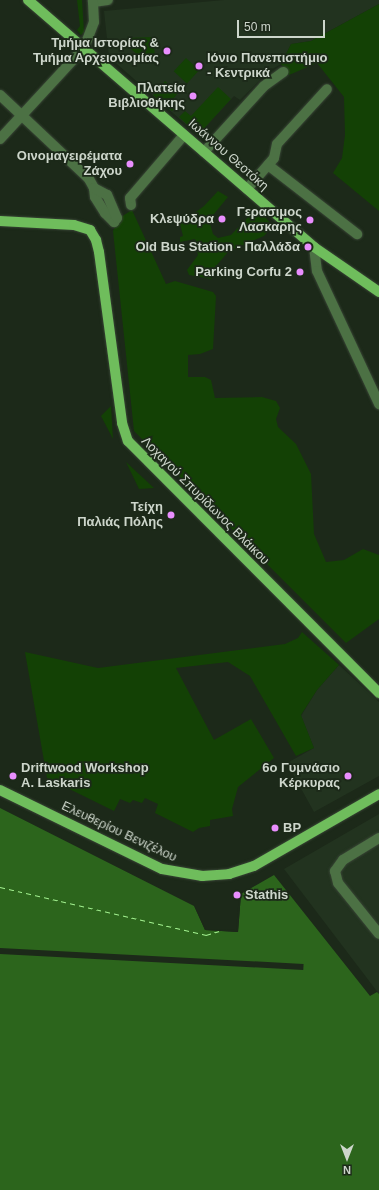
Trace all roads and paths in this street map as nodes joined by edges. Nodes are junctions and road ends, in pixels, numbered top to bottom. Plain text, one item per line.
1 (28, 0) edge
2 (108, 0) edge
3 (93, 1) edge
4 (84, 48) junction
5 (283, 72) dead end
6 (327, 89) dead end
7 (0, 95) edge
8 (22, 115) junction
9 (184, 135) junction
10 (0, 139) edge
11 (204, 152) junction
12 (268, 165) junction
13 (94, 188) dead end
14 (247, 189) junction
15 (131, 205) dead end
16 (0, 221) edge
17 (357, 234) dead end
18 (314, 247) junction
19 (379, 292) edge
20 (379, 404) edge
21 (379, 693) edge
22 (0, 790) edge
23 (379, 794) edge
24 (379, 838) edge
25 (379, 934) edge

1 - 4 main road, Ιωάννου Θεοτόκη
2 - 3 street
3 - 4 street
4 - 8 street
4 - 9 main road, Ιωάννου Θεοτόκη
5 - 11 street
6 - 12 street
7 - 8 street
8 - 10 street
8 - 13 street
9 - 11 main road, Ιωάννου Θεοτόκη
9 - 15 street
11 - 14 main road, Ιωάννου Θεοτόκη
12 - 14 street
12 - 17 street
14 - 18 main road, Ιωάννου Θεοτόκη
16 - 21 main road, Λοχαγού Σπυρίδωνος Βλάικου
18 - 19 main road, Ιωάννου Θεοτόκη
18 - 20 street
22 - 23 main road, Ελευθερίου Βενιζέλου
24 - 25 street

